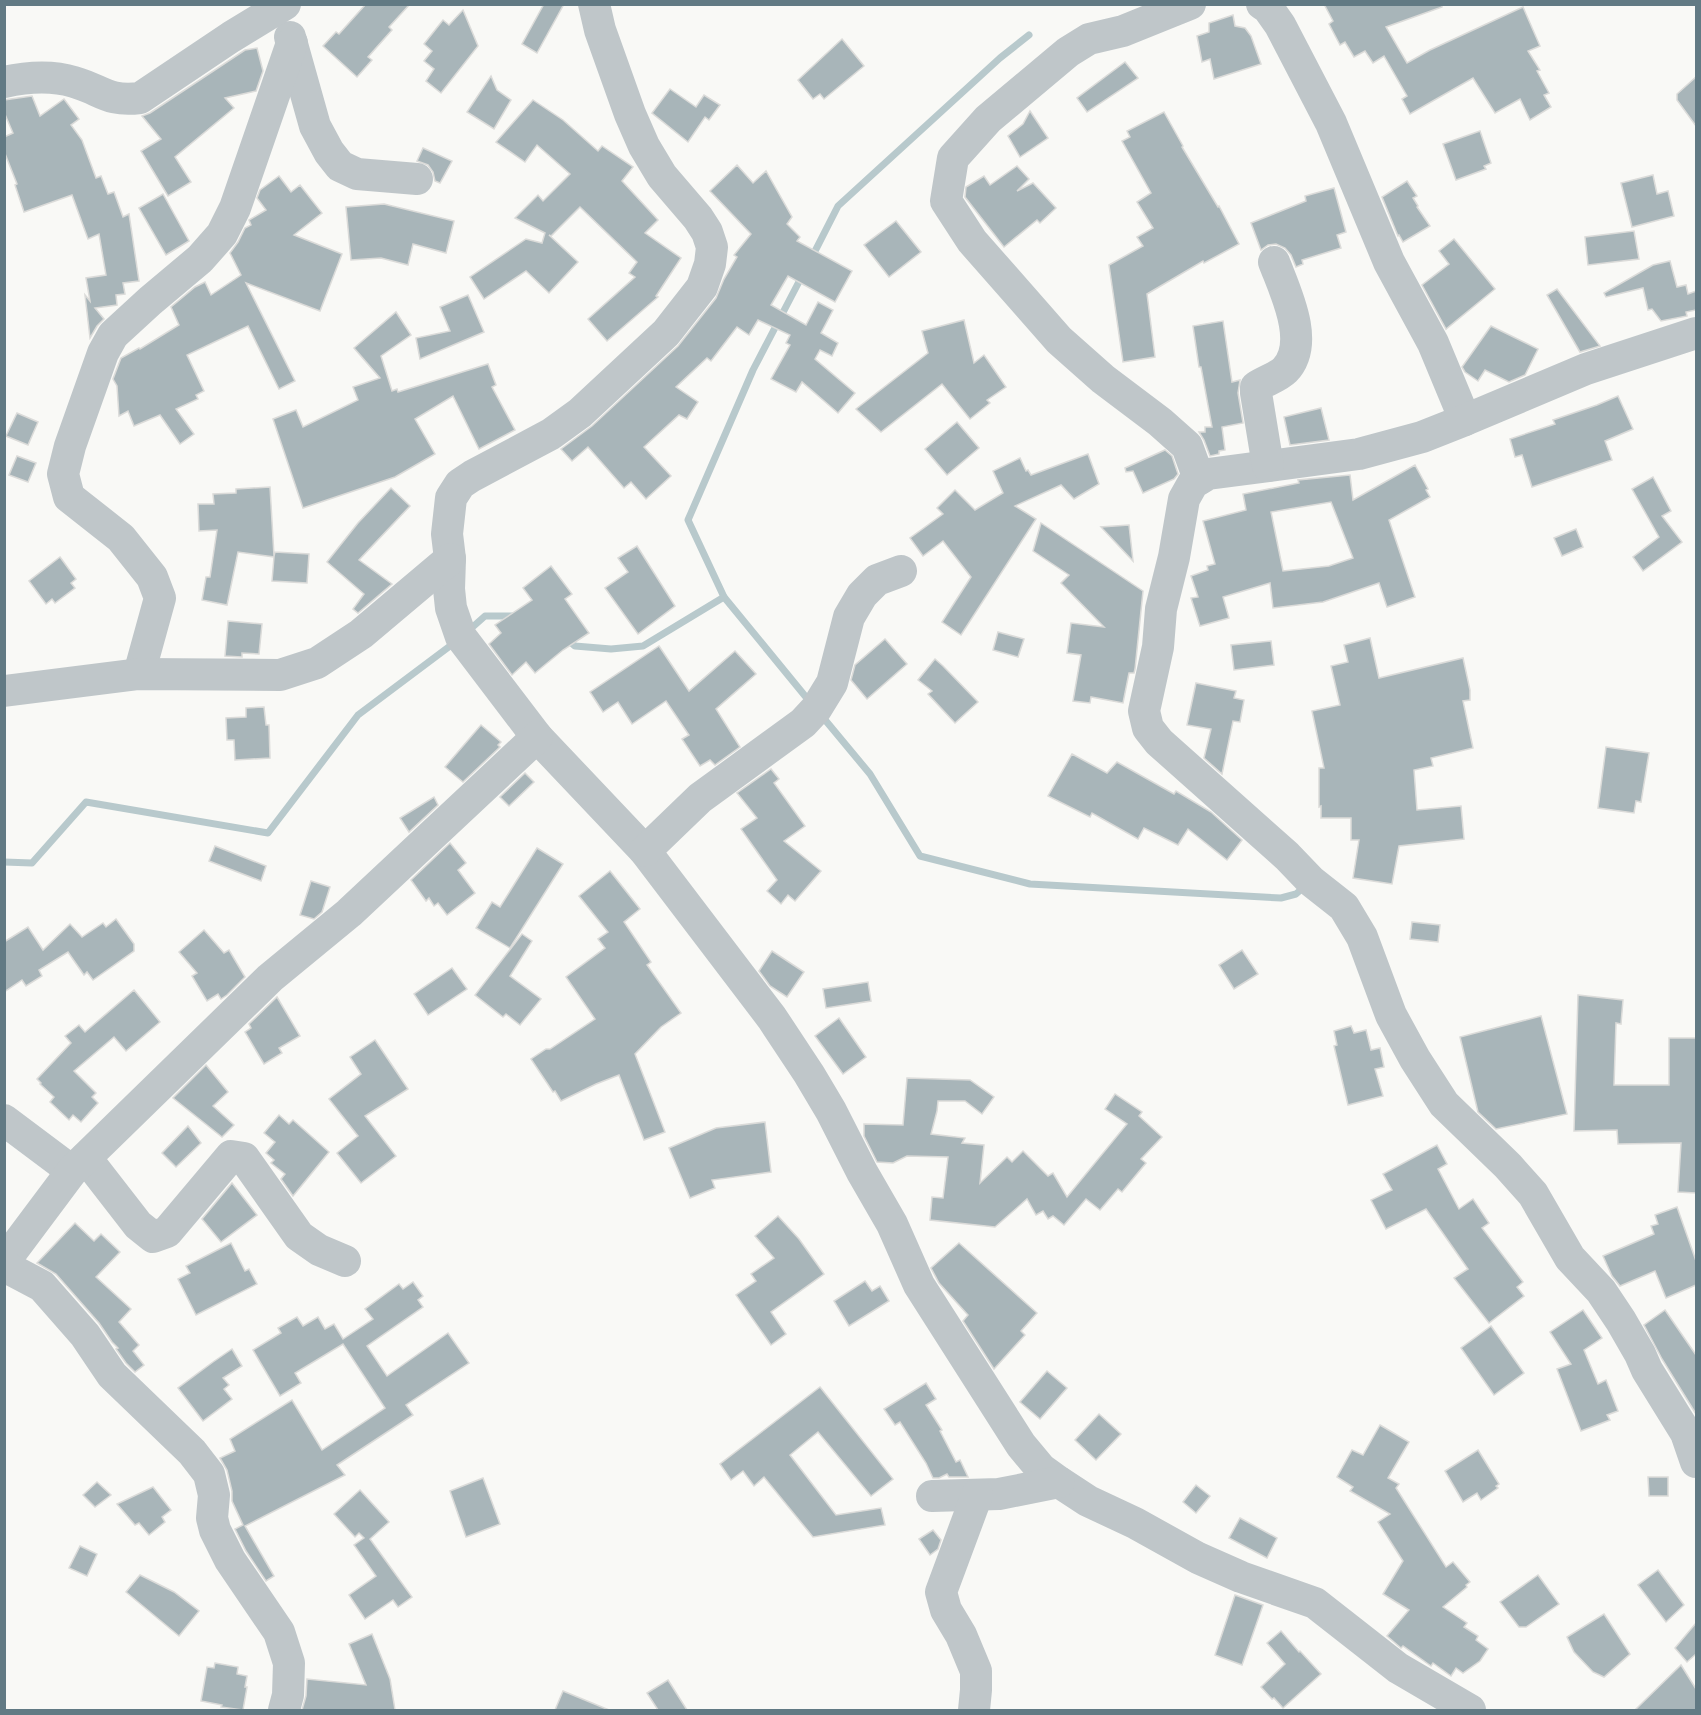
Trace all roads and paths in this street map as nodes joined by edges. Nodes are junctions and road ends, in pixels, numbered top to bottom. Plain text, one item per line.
1 (594, 4) edge
2 (1190, 4) edge
3 (1262, 4) edge
4 (283, 6) edge
5 (292, 43) junction
6 (4, 82) edge
7 (417, 179) dead end
8 (1274, 262) dead end
9 (1696, 333) edge
10 (1465, 420) junction
11 (1268, 466) junction
12 (1199, 479) junction
13 (450, 559) junction
14 (901, 571) dead end
15 (139, 674) junction
16 (4, 691) edge
17 (537, 737) junction
18 (645, 851) junction
19 (4, 1119) edge
20 (79, 1165) junction
21 (345, 1261) dead end
22 (4, 1264) edge
23 (1696, 1462) edge
24 (1059, 1482) junction
25 (977, 1495) junction
26 (932, 1496) dead end
27 (284, 1710) edge
28 (974, 1710) edge
29 (1470, 1710) edge

1 - 13 street
2 - 12 street
3 - 10 street
4 - 5 street
4 - 6 street
5 - 7 street
5 - 15 street
8 - 11 street
9 - 10 street
10 - 11 street
11 - 12 street
12 - 23 street
13 - 15 street
13 - 17 street
14 - 18 street
15 - 16 street
17 - 18 street
17 - 20 street
18 - 24 street
19 - 20 street
20 - 21 street
20 - 22 street
22 - 27 street
24 - 25 street
24 - 29 street
25 - 26 street
25 - 28 street

